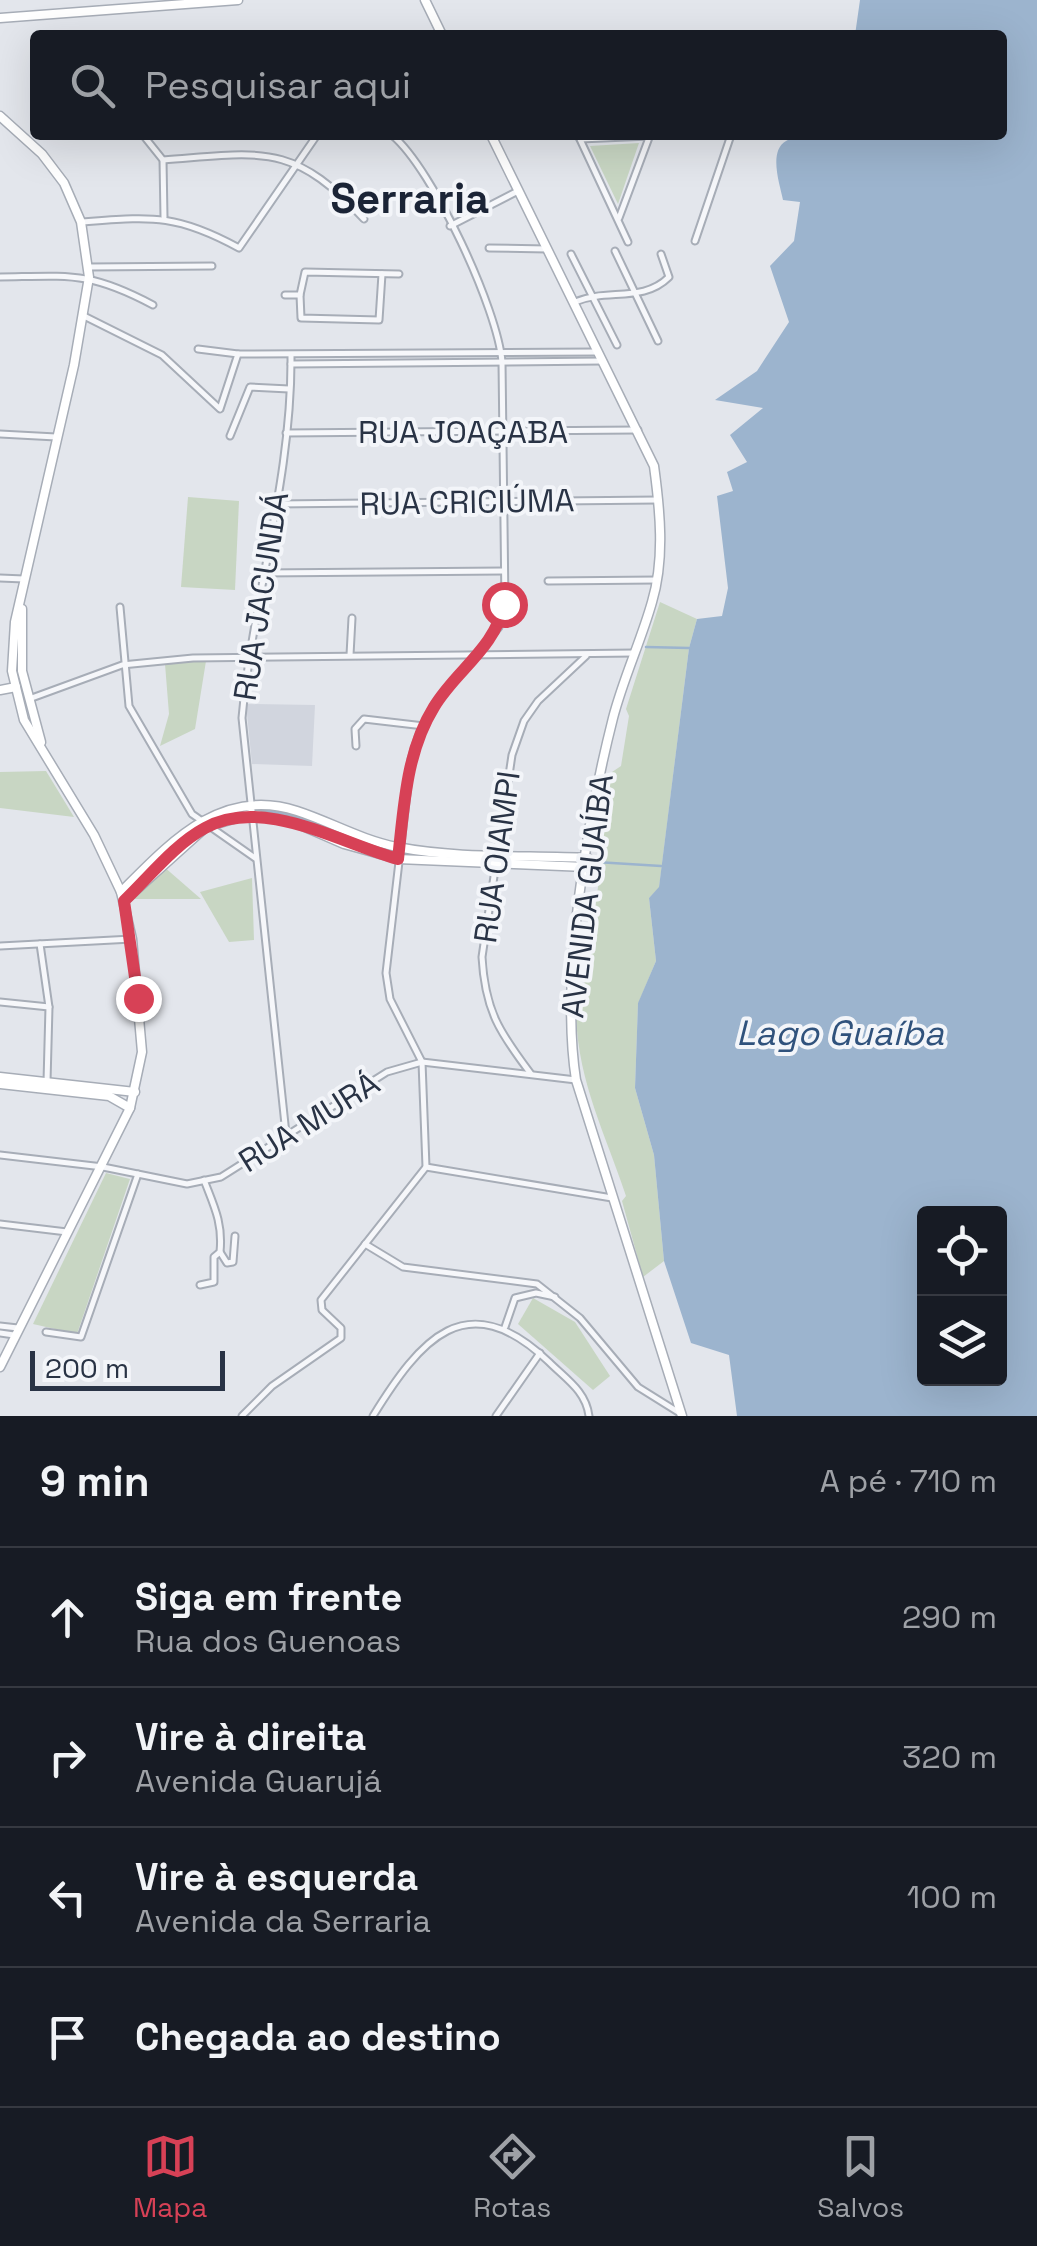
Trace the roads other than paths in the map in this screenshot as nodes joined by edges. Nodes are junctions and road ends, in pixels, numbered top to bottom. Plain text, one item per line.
1 (238, 0) edge
2 (424, 0) edge
3 (0, 18) edge
4 (439, 30) edge
5 (0, 116) edge
6 (147, 140) edge
7 (313, 140) edge
8 (396, 140) edge
9 (493, 140) edge
10 (580, 140) edge
11 (648, 140) edge
12 (730, 140) edge
13 (163, 160) junction
14 (298, 162) junction
15 (518, 191) junction
16 (164, 217) junction
17 (619, 218) junction
18 (364, 219) dead end
19 (81, 222) junction
20 (450, 226) junction
21 (695, 241) dead end
22 (628, 242) dead end
23 (488, 248) dead end
24 (547, 249) junction
25 (615, 251) dead end
26 (571, 254) dead end
27 (661, 254) dead end
28 (212, 266) dead end
29 (89, 272) junction
30 (382, 274) junction
31 (400, 274) dead end
32 (0, 278) edge
33 (592, 294) junction
34 (636, 294) junction
35 (284, 295) dead end
36 (300, 296) junction
37 (574, 302) junction
38 (153, 305) dead end
39 (84, 316) junction
40 (658, 342) dead end
41 (617, 345) dead end
42 (198, 349) dead end
43 (238, 354) junction
44 (602, 357) junction
45 (502, 358) junction
46 (291, 360) junction
47 (290, 389) junction
48 (640, 430) junction
49 (503, 432) junction
50 (286, 433) junction
51 (0, 434) edge
52 (230, 436) dead end
53 (56, 437) junction
54 (658, 500) junction
55 (502, 502) junction
56 (276, 504) junction
57 (504, 572) junction
58 (262, 573) junction
59 (0, 578) edge
60 (24, 579) junction
61 (657, 580) junction
62 (548, 581) dead end
63 (120, 606) dead end
64 (352, 618) dead end
65 (635, 653) junction
66 (588, 654) junction
67 (478, 655) junction
68 (350, 656) junction
69 (247, 658) junction
70 (122, 665) junction
71 (26, 687) junction
72 (15, 690) junction
73 (0, 691) edge
74 (29, 699) junction
75 (34, 715) junction
76 (24, 720) junction
77 (424, 726) junction
78 (356, 746) dead end
79 (43, 752) junction
80 (249, 809) junction
81 (202, 824) junction
82 (399, 848) junction
83 (498, 858) junction
84 (257, 859) junction
85 (398, 859) junction
86 (587, 862) junction
87 (123, 896) junction
88 (132, 939) junction
89 (40, 944) junction
90 (0, 946) edge
91 (0, 1002) edge
92 (48, 1007) junction
93 (422, 1062) junction
94 (531, 1074) junction
95 (576, 1080) junction
96 (0, 1081) edge
97 (47, 1086) junction
98 (135, 1092) junction
99 (130, 1108) junction
100 (286, 1134) junction
101 (0, 1155) edge
102 (103, 1167) junction
103 (426, 1167) junction
104 (138, 1174) junction
105 (204, 1180) junction
106 (612, 1198) junction
107 (0, 1224) edge
108 (68, 1232) junction
109 (235, 1236) dead end
110 (366, 1244) junction
111 (220, 1252) junction
112 (200, 1285) dead end
113 (559, 1298) junction
114 (505, 1327) junction
115 (0, 1329) edge
116 (16, 1332) junction
117 (46, 1332) dead end
118 (540, 1353) junction
119 (0, 1367) edge
120 (682, 1415) edge
121 (242, 1416) edge
122 (373, 1416) edge
123 (496, 1416) edge
124 (589, 1416) edge

1 - 3 street
2 - 4 street
5 - 19 street
6 - 13 street
7 - 14 street
8 - 20 street
9 - 15 street, AVENIDA GUAÍBA
10 - 17 street
11 - 17 street
12 - 21 street
13 - 14 street
13 - 16 street
14 - 16 street
14 - 18 street
15 - 20 street
15 - 24 street, AVENIDA GUAÍBA
16 - 19 street
17 - 22 street
19 - 29 street
20 - 45 street
23 - 24 street
24 - 37 street, AVENIDA GUAÍBA
25 - 34 street
26 - 33 street
27 - 34 street
28 - 29 street
29 - 32 street
29 - 38 street
29 - 39 street
30 - 31 street
30 - 36 street
30 - 36 street
33 - 34 street
33 - 37 street
33 - 41 street
34 - 40 street
35 - 36 street
37 - 44 street, AVENIDA GUAÍBA
39 - 43 street
39 - 53 street
42 - 43 street
43 - 46 street
44 - 45 street
44 - 48 street, AVENIDA GUAÍBA
45 - 46 street
45 - 49 street
46 - 47 street, RUA JACUNDÁ
47 - 50 street, RUA JACUNDÁ
47 - 52 street
48 - 49 street, RUA JOAÇABA
48 - 54 street, AVENIDA GUAÍBA
49 - 50 street, RUA JOAÇABA
49 - 55 street
50 - 56 street, RUA JACUNDÁ
51 - 53 street
53 - 60 street
54 - 55 street, RUA CRICIÚMA
54 - 61 street, AVENIDA GUAÍBA
55 - 56 street, RUA CRICIÚMA
55 - 57 street
56 - 58 street, RUA JACUNDÁ
57 - 58 street
57 - 67 street
58 - 69 street, RUA JACUNDÁ
59 - 60 street
60 - 71 street
60 - 72 street
61 - 62 street
61 - 65 street, AVENIDA GUAÍBA
63 - 70 street
64 - 68 street
65 - 66 street
65 - 86 street, AVENIDA GUAÍBA
66 - 67 street
66 - 83 street, RUA OIAMPI
67 - 68 street
67 - 77 street
68 - 69 street
69 - 70 street
69 - 80 street, RUA JACUNDÁ
70 - 74 street
70 - 81 street
71 - 72 street
71 - 74 street
72 - 73 street
72 - 76 street
74 - 75 street
75 - 76 street
75 - 79 street
76 - 79 street
77 - 78 street
77 - 82 street
79 - 87 street
80 - 81 street
80 - 82 street
80 - 84 street, RUA JACUNDÁ
80 - 85 street
81 - 84 street
81 - 87 street
82 - 83 street
82 - 85 street
83 - 85 street
83 - 86 street
83 - 94 street, RUA OIAMPI
84 - 100 street, RUA JACUNDÁ
85 - 93 street
86 - 95 street, AVENIDA GUAÍBA
87 - 88 street
88 - 89 street
88 - 98 street
89 - 90 street
89 - 92 street
91 - 92 street
92 - 97 street
93 - 94 street, RUA MURÁ
93 - 100 street, RUA MURÁ
93 - 103 street
94 - 95 street, RUA MURÁ
95 - 106 street, AVENIDA GUAÍBA
96 - 97 street
97 - 98 street
97 - 99 street
98 - 99 street
99 - 102 street
100 - 105 street, RUA MURÁ
101 - 102 street, RUA MURÁ
102 - 104 street, RUA MURÁ
102 - 108 street
103 - 106 street
103 - 110 street
104 - 105 street, RUA MURÁ
104 - 117 street
105 - 111 street
106 - 120 street, AVENIDA GUAÍBA
107 - 108 street
108 - 116 street
109 - 111 street
110 - 113 street
110 - 121 street
111 - 112 street
113 - 114 street
113 - 120 street
114 - 118 street
114 - 122 street
115 - 116 street
116 - 119 street
118 - 123 street
118 - 124 street

